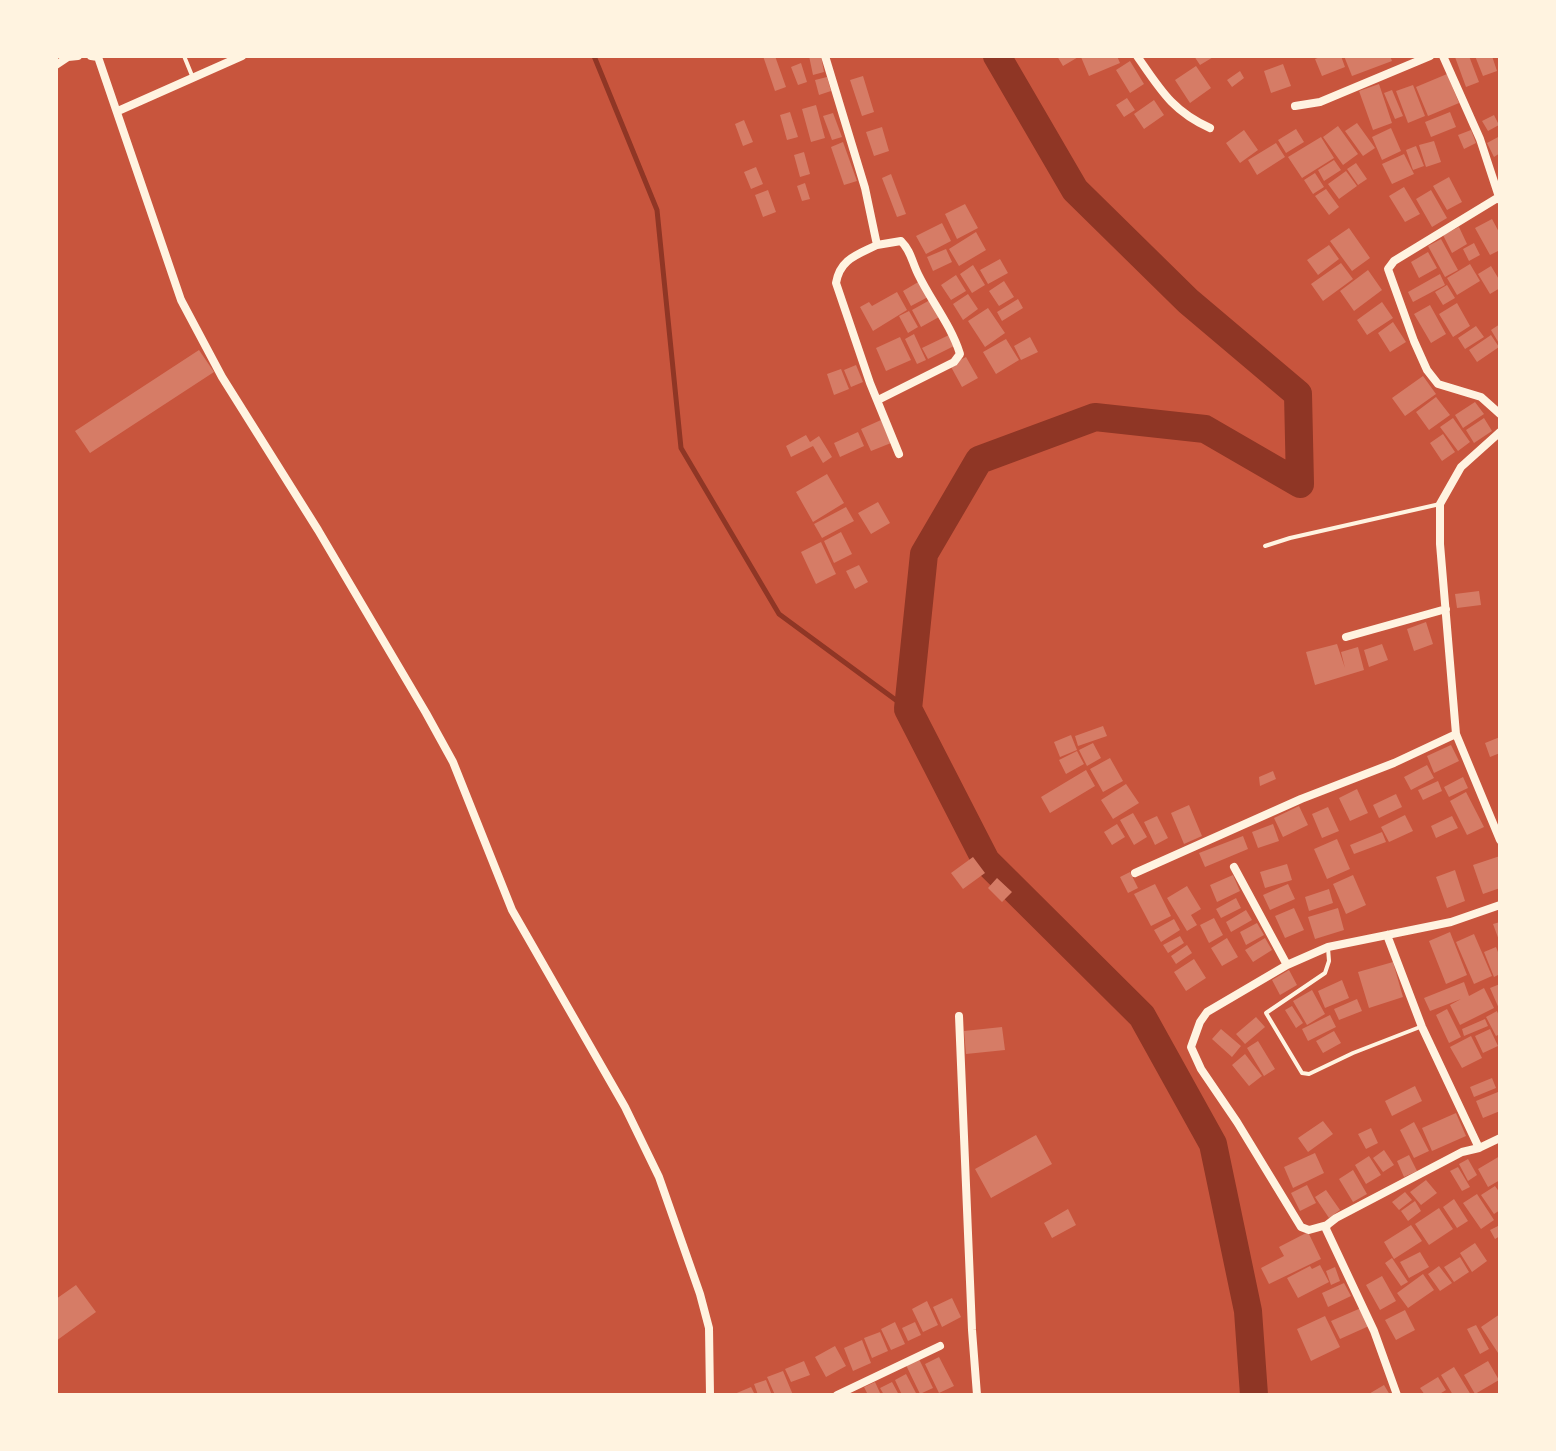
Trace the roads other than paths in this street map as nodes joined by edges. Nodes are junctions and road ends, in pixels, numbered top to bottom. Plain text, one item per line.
1 (78, 56) edge
2 (91, 56) edge
3 (98, 56) edge
4 (184, 56) edge
5 (242, 56) edge
6 (825, 56) edge
7 (1137, 56) edge
8 (1430, 56) edge
9 (1443, 56) edge
10 (56, 65) edge
11 (193, 78) junction
12 (1295, 106) dead end
13 (118, 111) junction
14 (1210, 128) dead end
15 (1497, 184) edge
16 (1499, 199) edge
17 (877, 245) junction
18 (878, 400) junction
19 (1500, 414) edge
20 (1500, 432) edge
21 (899, 454) dead end
22 (1440, 504) junction
23 (1265, 546) dead end
24 (1446, 609) junction
25 (1346, 637) dead end
26 (1456, 734) junction
27 (1500, 840) edge
28 (1234, 867) dead end
29 (1135, 873) dead end
30 (1500, 905) edge
31 (1387, 935) junction
32 (1328, 947) junction
33 (1287, 965) junction
34 (959, 1016) dead end
35 (1422, 1027) junction
36 (1500, 1138) edge
37 (1479, 1148) junction
38 (1327, 1225) junction
39 (940, 1346) dead end
40 (710, 1395) edge
41 (837, 1395) edge
42 (977, 1395) edge
43 (1397, 1395) edge

1 - 10 street
2 - 3 street
3 - 13 street
4 - 11 lane
5 - 11 street
6 - 17 street
7 - 14 street
8 - 12 street
9 - 15 street
11 - 13 street
13 - 40 street
15 - 16 street
16 - 19 street
17 - 18 street
17 - 18 street
18 - 21 street
20 - 22 street
22 - 23 lane
22 - 24 street
24 - 25 street
24 - 26 street
26 - 27 street
26 - 29 street
28 - 33 street
30 - 31 street
31 - 32 street
31 - 35 street
32 - 33 street
32 - 35 lane
33 - 38 street
34 - 42 street
35 - 37 street
36 - 37 street
37 - 38 street
38 - 43 street
39 - 41 street

